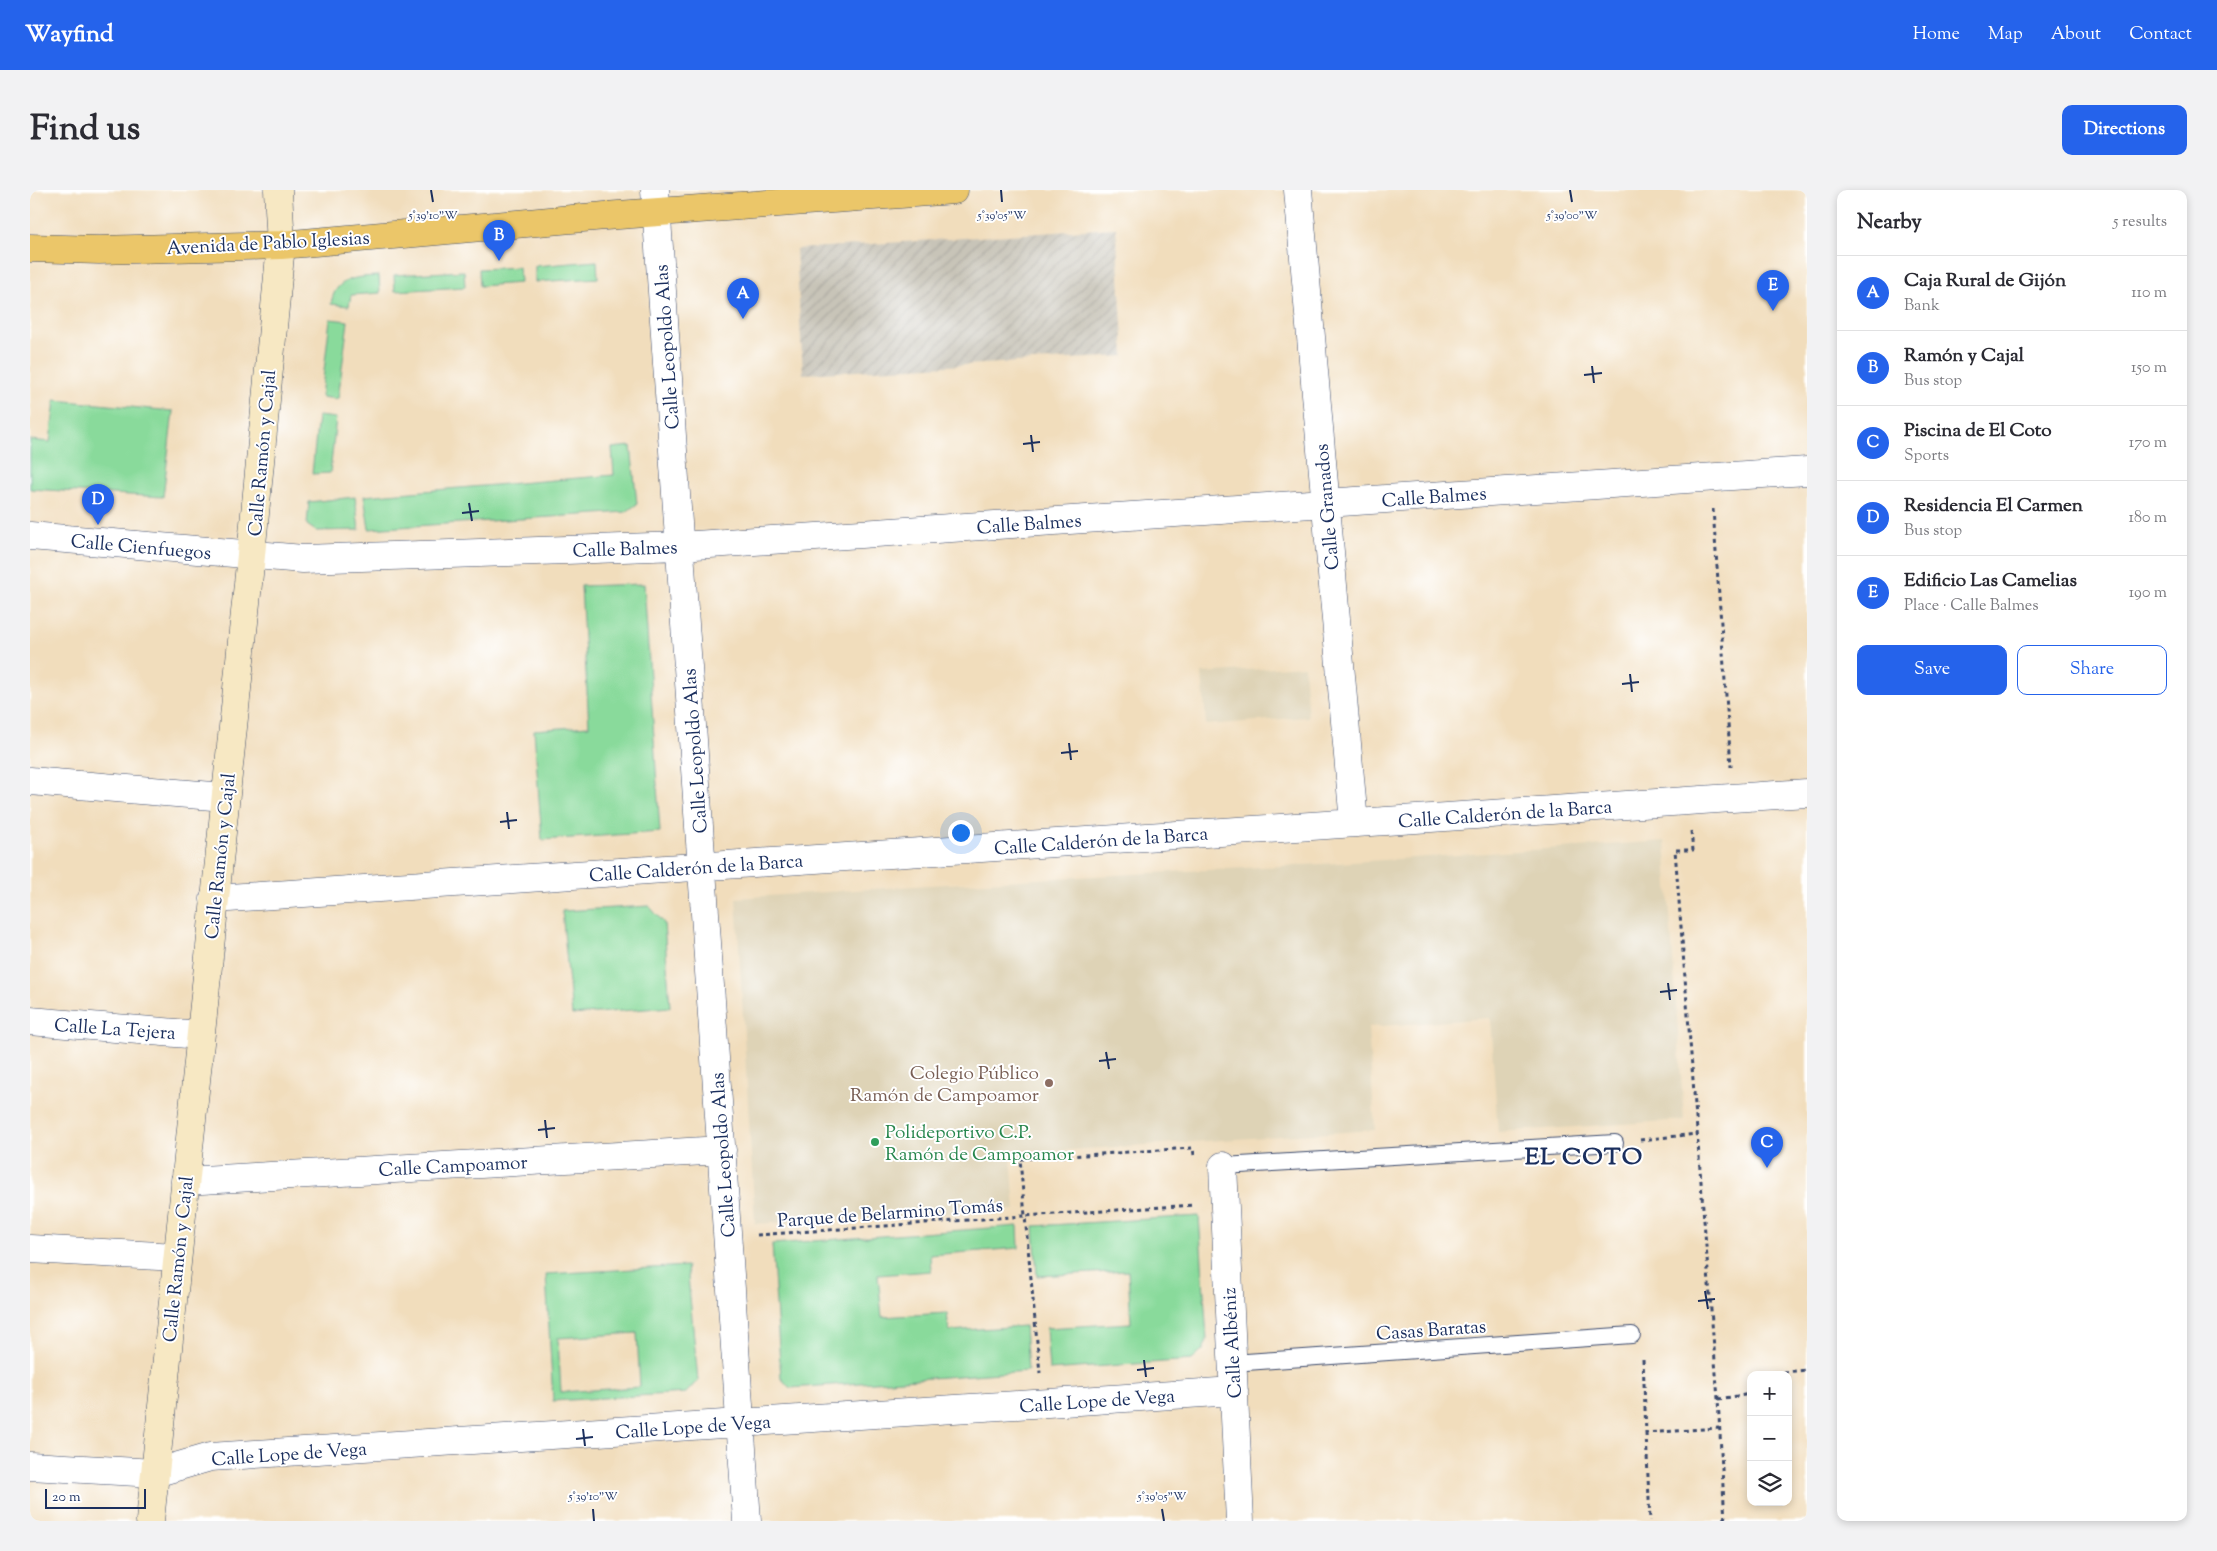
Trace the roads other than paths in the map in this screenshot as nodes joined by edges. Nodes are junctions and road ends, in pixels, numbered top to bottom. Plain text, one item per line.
1 (278, 190) edge
2 (954, 190) edge
3 (1298, 190) edge
4 (656, 201) edge
5 (281, 245) junction
6 (30, 248) edge
7 (1807, 471) edge
8 (1326, 503) junction
9 (30, 536) edge
10 (680, 546) junction
11 (251, 555) junction
12 (30, 781) edge
13 (1807, 793) edge
14 (225, 797) junction
15 (1354, 823) junction
16 (702, 866) junction
17 (214, 899) junction
18 (30, 1021) edge
19 (200, 1035) junction
20 (1615, 1143) road end
21 (722, 1150) junction
22 (1223, 1166) joint
23 (185, 1181) junction
24 (30, 1249) edge
25 (177, 1257) junction
26 (1632, 1335) road end
27 (1232, 1363) junction
28 (1234, 1391) junction
29 (740, 1423) junction
30 (30, 1466) edge
31 (154, 1473) junction
32 (150, 1521) edge
33 (747, 1521) edge
34 (1240, 1521) edge

1 - 5 main road, Calle Ramón y Cajal
2 - 4 main road, Avenida de Pablo Iglesias
3 - 8 street, Calle Granados
4 - 5 main road, Avenida de Pablo Iglesias
4 - 10 street, Calle Leopoldo Alas
5 - 6 main road, Avenida de Pablo Iglesias
5 - 11 main road, Calle Ramón y Cajal
7 - 8 street, Calle Balmes
8 - 10 street, Calle Balmes
8 - 15 street, Calle Granados
9 - 11 street, Calle Cienfuegos
10 - 11 street, Calle Balmes
10 - 16 street, Calle Leopoldo Alas
11 - 14 main road, Calle Ramón y Cajal
12 - 14 street
13 - 15 street, Calle Calderón de la Barca
14 - 17 main road, Calle Ramón y Cajal
15 - 16 street, Calle Calderón de la Barca
16 - 17 street, Calle Calderón de la Barca
16 - 21 street, Calle Leopoldo Alas
17 - 19 main road, Calle Ramón y Cajal
18 - 19 street, Calle La Tejera
19 - 23 main road, Calle Ramón y Cajal
20 - 22 lane
21 - 23 street, Calle Campoamor
21 - 29 street, Calle Leopoldo Alas
22 - 27 street, Calle Albéniz
23 - 25 main road, Calle Ramón y Cajal
24 - 25 street
25 - 31 main road, Calle Ramón y Cajal
26 - 27 lane, Casas Baratas
27 - 28 street, Calle Albéniz
28 - 29 street, Calle Lope de Vega
28 - 34 street, Calle Albéniz
29 - 31 street, Calle Lope de Vega
29 - 33 street, Calle Leopoldo Alas
30 - 31 street, Calle Lope de Vega
31 - 32 main road, Calle Ramón y Cajal

